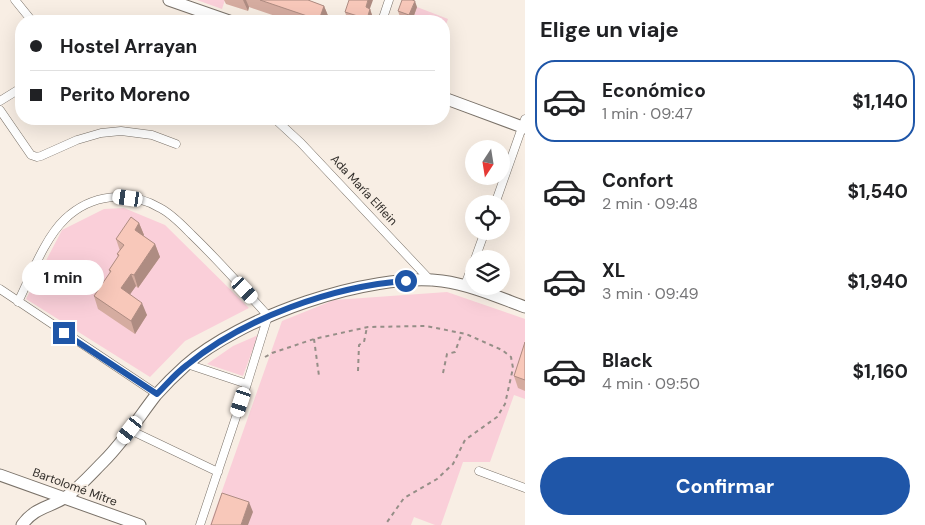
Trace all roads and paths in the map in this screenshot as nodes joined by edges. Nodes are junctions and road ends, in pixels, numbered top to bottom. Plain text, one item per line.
1 (15, 0) edge
2 (169, 0) edge
3 (389, 0) edge
4 (27, 15) edge
5 (200, 15) edge
6 (384, 15) edge
7 (15, 92) edge
8 (450, 100) edge
9 (0, 101) edge
10 (0, 110) edge
11 (281, 125) edge
12 (524, 125) edge
13 (176, 144) dead end
14 (497, 195) edge
15 (431, 281) junction
16 (465, 285) edge
17 (0, 289) edge
18 (492, 295) edge
19 (18, 302) junction
20 (525, 307) edge
21 (268, 316) junction
22 (368, 326) junction
23 (462, 334) junction
24 (314, 339) junction
25 (187, 364) junction
26 (254, 364) junction
27 (358, 371) dead end
28 (443, 373) dead end
29 (318, 376) dead end
30 (247, 384) junction
31 (157, 394) junction
32 (130, 430) junction
33 (479, 471) dead end
34 (218, 472) junction
35 (0, 475) edge
36 (525, 488) edge
37 (64, 498) junction
38 (22, 525) edge
39 (140, 525) edge
40 (200, 525) edge
41 (385, 525) edge

1 - 4 street
2 - 5 street
3 - 6 street
7 - 9 street
8 - 12 street
10 - 13 street
11 - 15 street, Ada María Elflein
12 - 14 street
15 - 16 street
15 - 21 street
17 - 19 street
18 - 20 street
19 - 21 street
19 - 31 street
21 - 25 street
21 - 26 street
22 - 23 path
22 - 24 path
22 - 27 path
23 - 28 path
23 - 41 path
24 - 26 path
24 - 29 path
25 - 30 street
25 - 31 street
26 - 30 street
30 - 34 street
31 - 32 street
32 - 34 street
32 - 37 street
33 - 36 street
34 - 40 street
35 - 37 street, Bartolomé Mitre
37 - 38 street
37 - 39 street, Bartolomé Mitre

